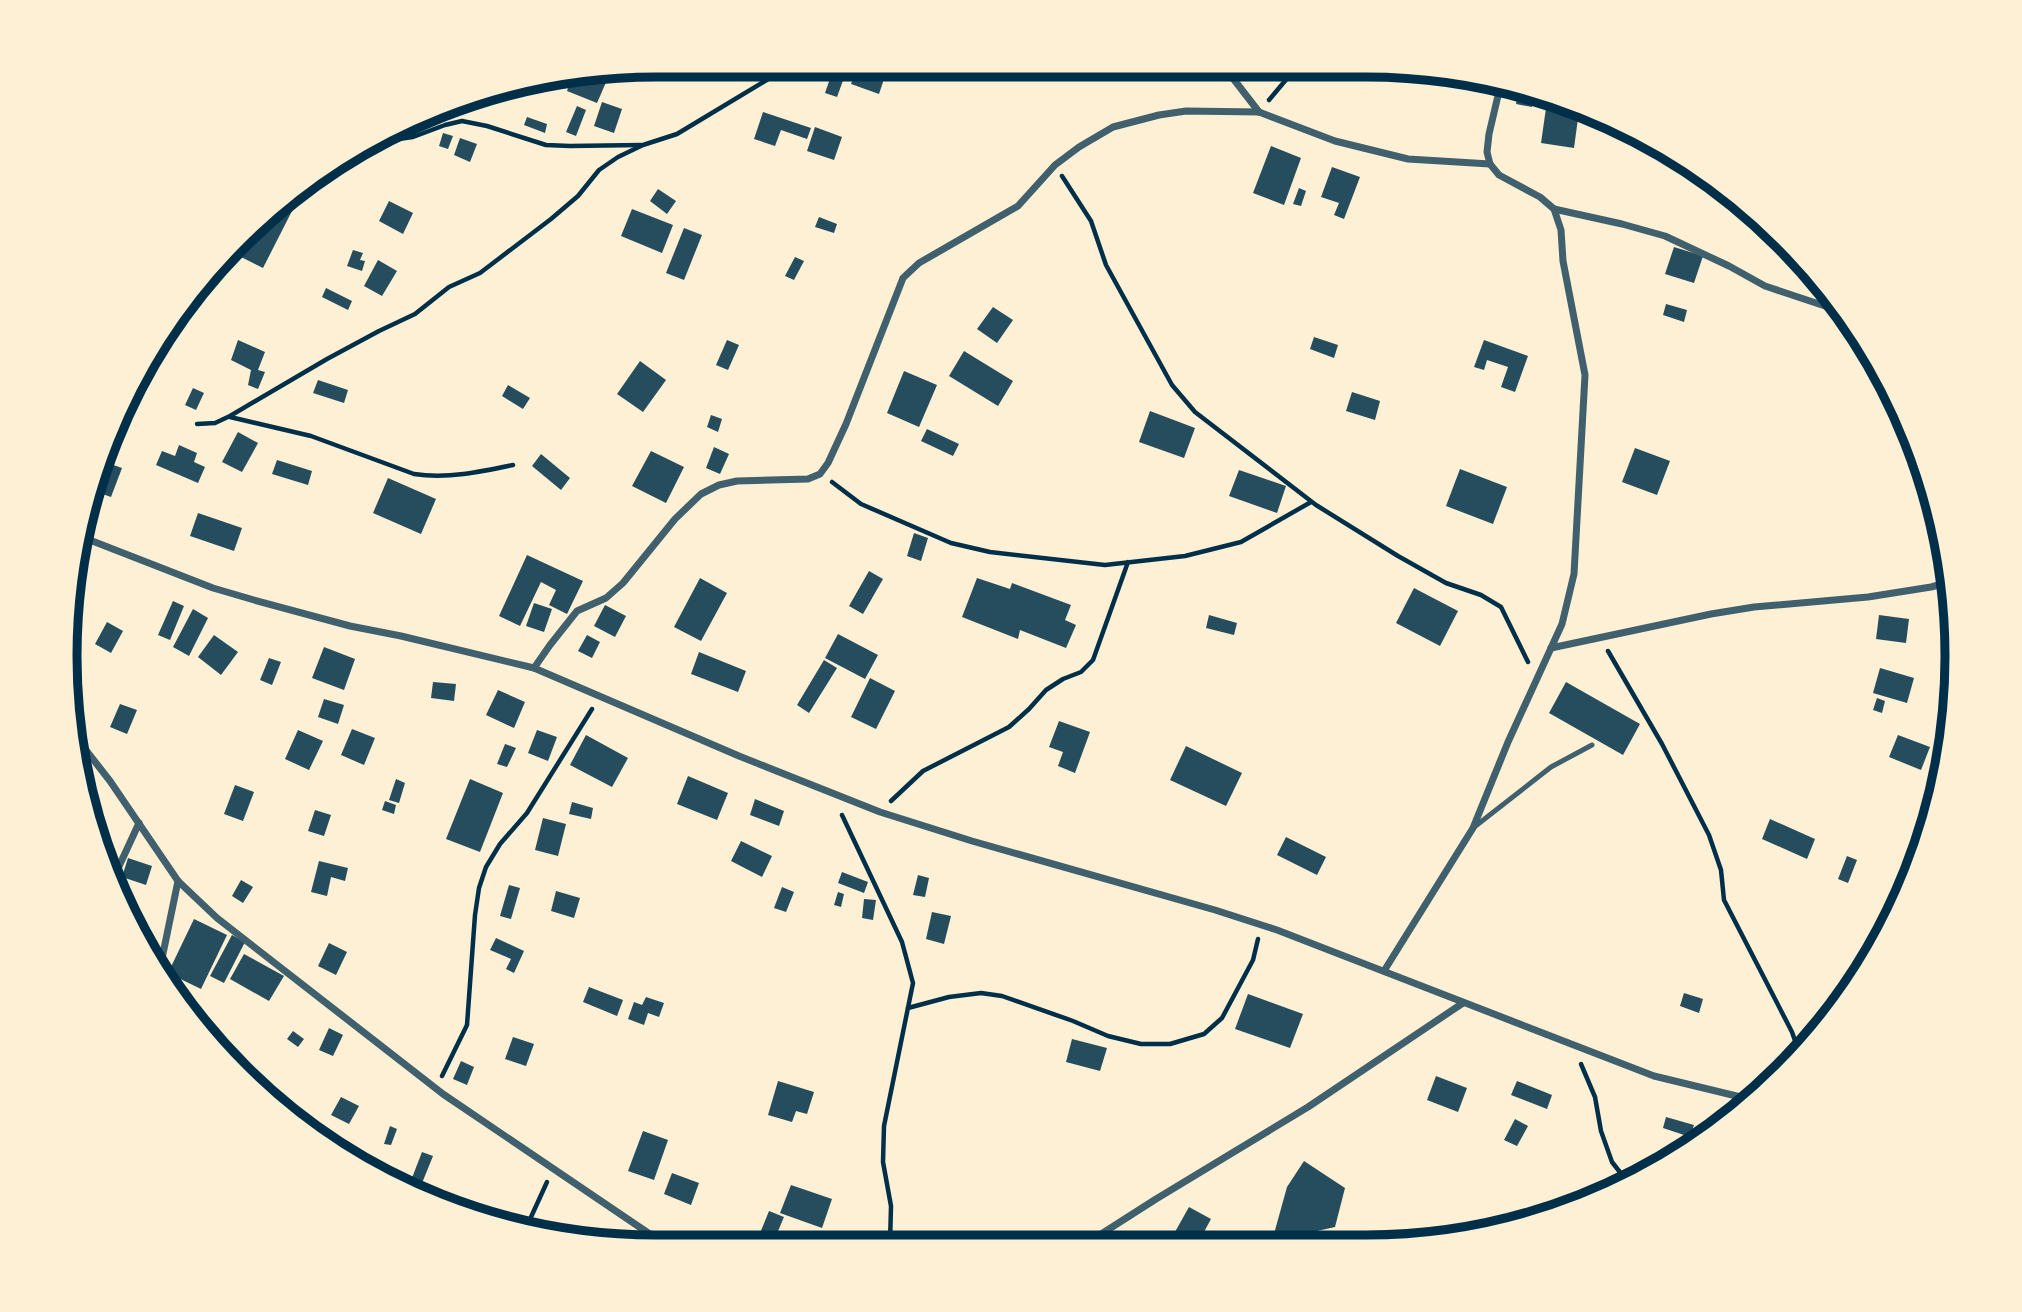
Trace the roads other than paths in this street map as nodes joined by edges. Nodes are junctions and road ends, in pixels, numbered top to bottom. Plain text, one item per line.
1 (1232, 77) edge
2 (1499, 93) edge
3 (1259, 111) junction
4 (1490, 164) junction
5 (1555, 209) junction
6 (1827, 307) edge
7 (89, 540) edge
8 (1940, 585) edge
9 (1551, 648) junction
10 (534, 668) junction
11 (1592, 745) dead end
12 (85, 749) edge
13 (139, 822) junction
14 (1473, 828) junction
15 (117, 868) edge
16 (178, 881) junction
17 (162, 957) edge
18 (1384, 971) junction
19 (1463, 1003) junction
20 (1740, 1097) edge
21 (651, 1235) edge
22 (1100, 1235) edge

1 - 3 street
2 - 4 street
3 - 4 street
3 - 10 street
4 - 5 street
5 - 6 street
5 - 9 street
7 - 10 street
8 - 9 street
9 - 14 street
10 - 18 street
11 - 14 lane
12 - 13 street
13 - 15 street
13 - 16 street
14 - 18 street
16 - 17 street
16 - 21 street
18 - 19 street
19 - 20 street
19 - 22 street

